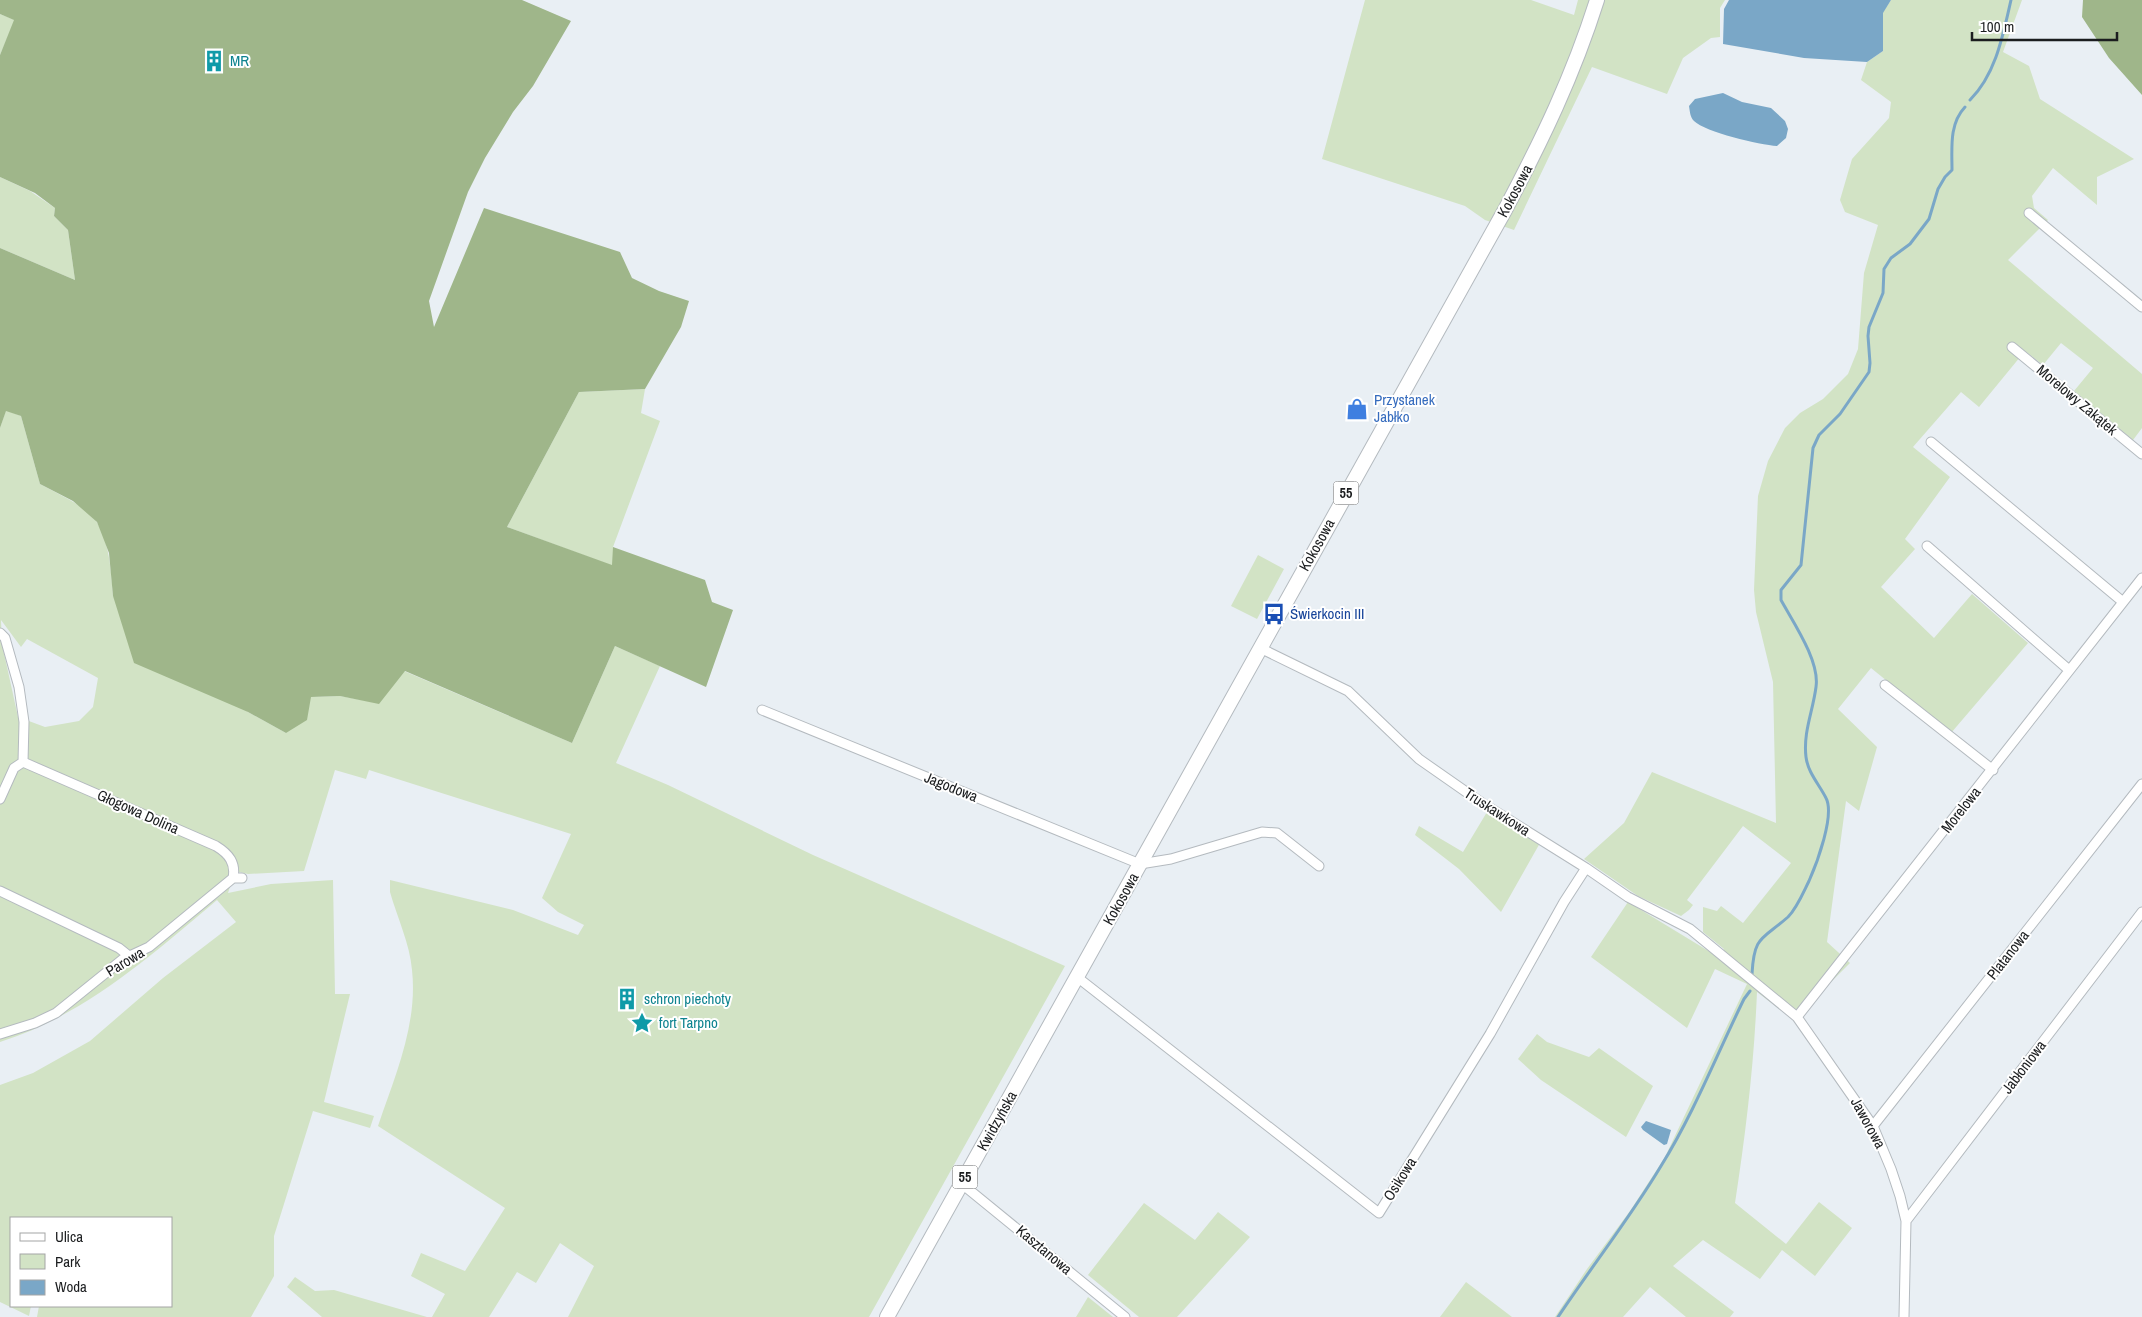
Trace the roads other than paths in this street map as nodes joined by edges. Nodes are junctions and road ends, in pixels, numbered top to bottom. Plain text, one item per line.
1 (1597, 0) edge
2 (2029, 213) dead end
3 (2142, 307) edge
4 (2012, 347) dead end
5 (1931, 442) dead end
6 (2142, 454) edge
7 (1927, 546) dead end
8 (2142, 578) edge
9 (2123, 602) junction
10 (0, 634) edge
11 (1260, 648) junction
12 (2069, 670) junction
13 (1885, 685) dead end
14 (762, 710) dead end
15 (23, 762) junction
16 (1993, 770) junction
17 (2142, 784) edge
18 (0, 799) edge
19 (1140, 864) junction
20 (1320, 866) dead end
21 (1586, 868) junction
22 (237, 878) joint
23 (0, 891) edge
24 (2142, 912) edge
25 (129, 956) junction
26 (1739, 971) joint
27 (1077, 977) junction
28 (1797, 1017) junction
29 (0, 1034) edge
30 (1873, 1126) junction
31 (962, 1184) junction
32 (1906, 1221) junction
33 (887, 1317) edge
34 (1125, 1317) edge
35 (1904, 1317) edge

1 - 11 main road, Kokosowa / 55
2 - 3 street
4 - 6 street, Morelowy Zakątek
5 - 9 street
7 - 12 street
8 - 9 street, Morelowa
9 - 12 street, Morelowa
10 - 15 street
11 - 19 main road, Kokosowa / 55
11 - 21 street, Truskawkowa
12 - 16 street, Morelowa
13 - 16 street
14 - 19 street, Jagodowa
15 - 18 street
15 - 22 street, Głogowa Dolina
16 - 28 street, Morelowa
17 - 30 street, Platanowa
19 - 20 street
19 - 27 main road, Kokosowa / 55
21 - 26 street, Truskawkowa
21 - 27 street, Osikowa
22 - 25 street, Parowa
23 - 25 street
24 - 32 street, Jabłoniowa
25 - 29 street, Parowa
26 - 28 street, Jaworowa
27 - 31 main road, Kwidzyńska / 55
28 - 30 street, Jaworowa
30 - 32 street, Jaworowa
31 - 33 main road, Kwidzyńska / 55
31 - 34 street, Kasztanowa
32 - 35 street, Jaworowa

